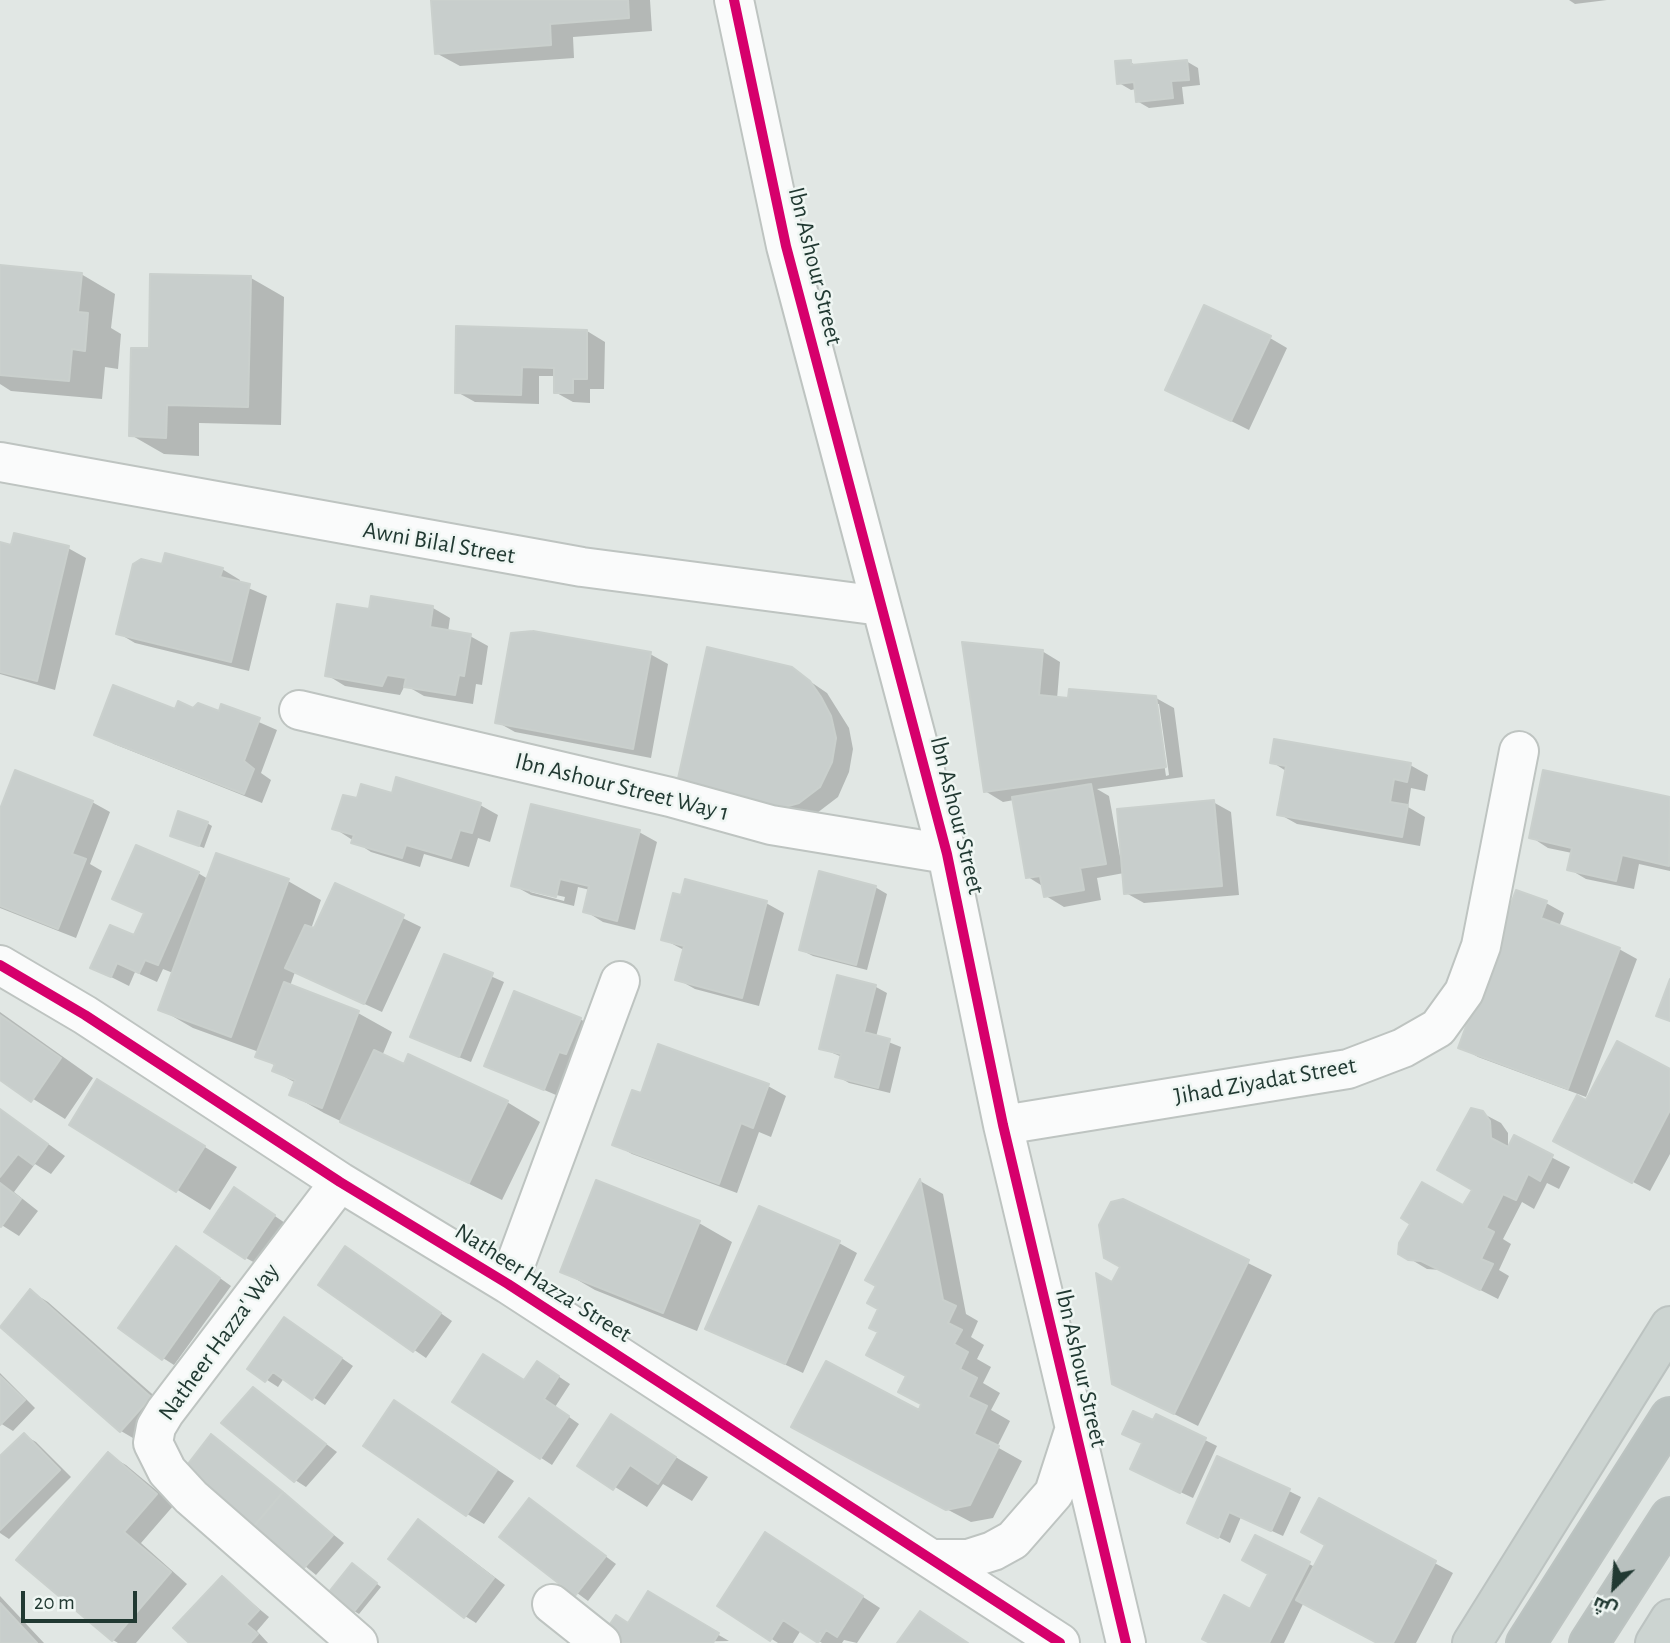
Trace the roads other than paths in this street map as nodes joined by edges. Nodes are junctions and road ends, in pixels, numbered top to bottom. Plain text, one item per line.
1 (734, 0) edge
2 (0, 462) edge
3 (881, 607) junction
4 (299, 710) dead end
5 (1519, 751) dead end
6 (947, 853) junction
7 (0, 965) edge
8 (620, 981) dead end
9 (1003, 1125) junction
10 (340, 1182) junction
11 (508, 1284) junction
12 (1670, 1326) edge
13 (1670, 1417) edge
14 (1074, 1431) junction
15 (1670, 1517) edge
16 (932, 1559) junction
17 (552, 1604) dead end
18 (1670, 1619) edge
19 (358, 1643) edge
20 (601, 1643) edge
21 (1059, 1643) edge
22 (1126, 1643) edge
23 (1472, 1643) edge
24 (1526, 1643) edge
25 (1589, 1643) edge
26 (1655, 1643) edge

1 - 3 street, Ibn Ashour Street
2 - 3 street, Awni Bilal Street
3 - 6 street, Ibn Ashour Street
4 - 6 street, Ibn Ashour Street Way 1
5 - 9 street, Jihad Ziyadat Street
6 - 9 street, Ibn Ashour Street
7 - 10 street, Natheer Hazza' Street
8 - 11 street
9 - 14 street, Ibn Ashour Street
10 - 11 street, Natheer Hazza' Street
10 - 19 street, Natheer Hazza' Way
11 - 16 street, Natheer Hazza' Street
12 - 23 main road
13 - 24 highway
14 - 16 street
14 - 22 street, Ibn Ashour Street
15 - 25 highway
16 - 21 street, Natheer Hazza' Street
17 - 20 street
18 - 26 main road

